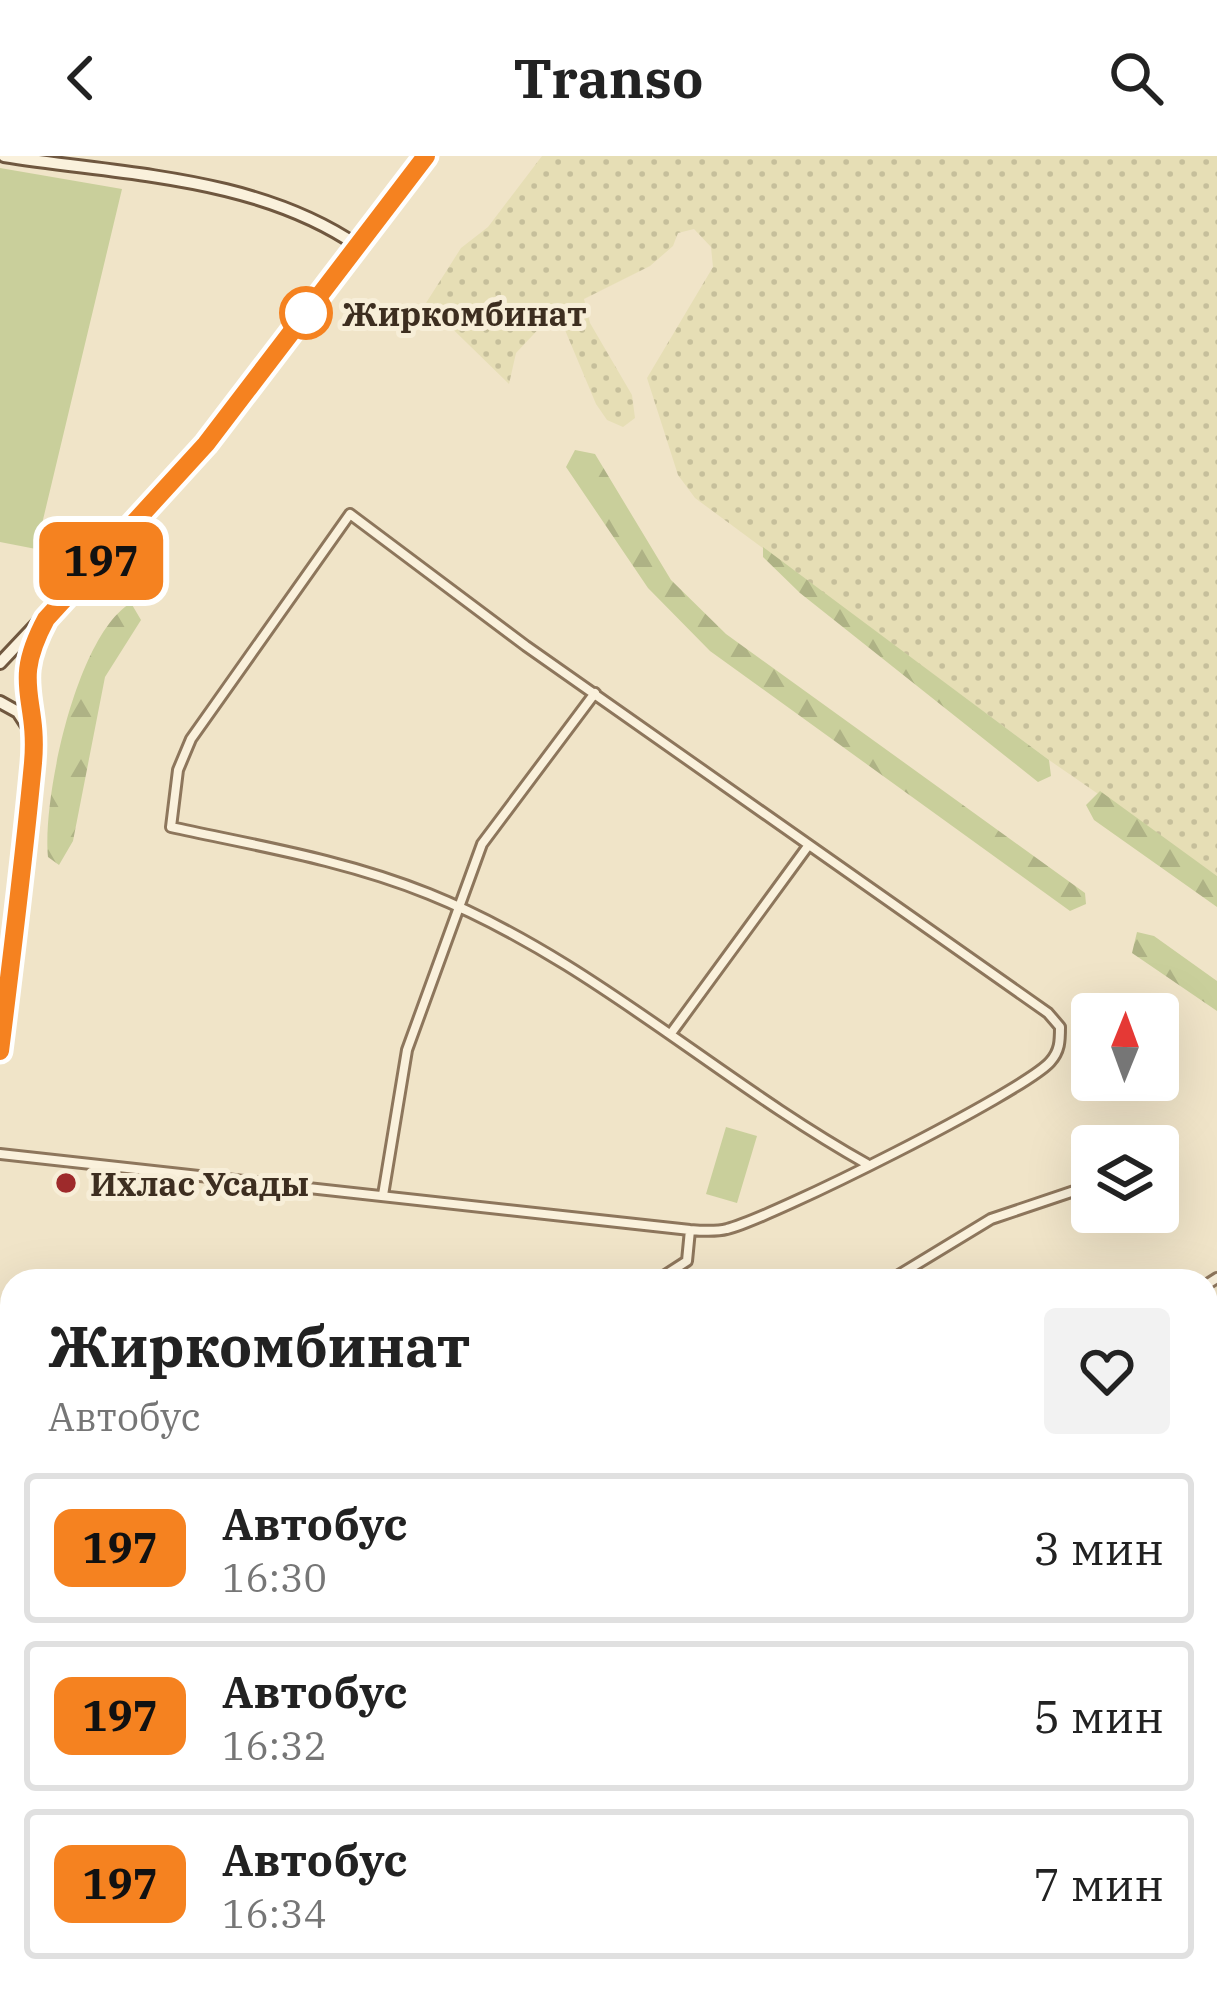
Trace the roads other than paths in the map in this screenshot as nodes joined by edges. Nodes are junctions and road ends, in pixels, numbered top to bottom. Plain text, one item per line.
1 (4, 156) edge
2 (426, 156) edge
3 (358, 246) junction
4 (46, 619) junction
5 (0, 663) edge
6 (595, 693) junction
7 (0, 702) edge
8 (33, 735) junction
9 (808, 846) junction
10 (457, 907) junction
11 (672, 1032) junction
12 (0, 1051) edge
13 (0, 1154) edge
14 (867, 1164) junction
15 (1071, 1192) edge
16 (383, 1195) junction
17 (690, 1230) junction
18 (676, 1269) edge
19 (909, 1269) edge

1 - 3 street
2 - 3 street
3 - 4 street
4 - 5 street
4 - 8 street
6 - 9 street
6 - 10 street
6 - 10 street
7 - 8 street
8 - 12 street
9 - 11 street
9 - 14 street
10 - 11 street
10 - 16 street
11 - 14 street
13 - 16 street
14 - 17 street
15 - 19 street
16 - 17 street
17 - 18 street

